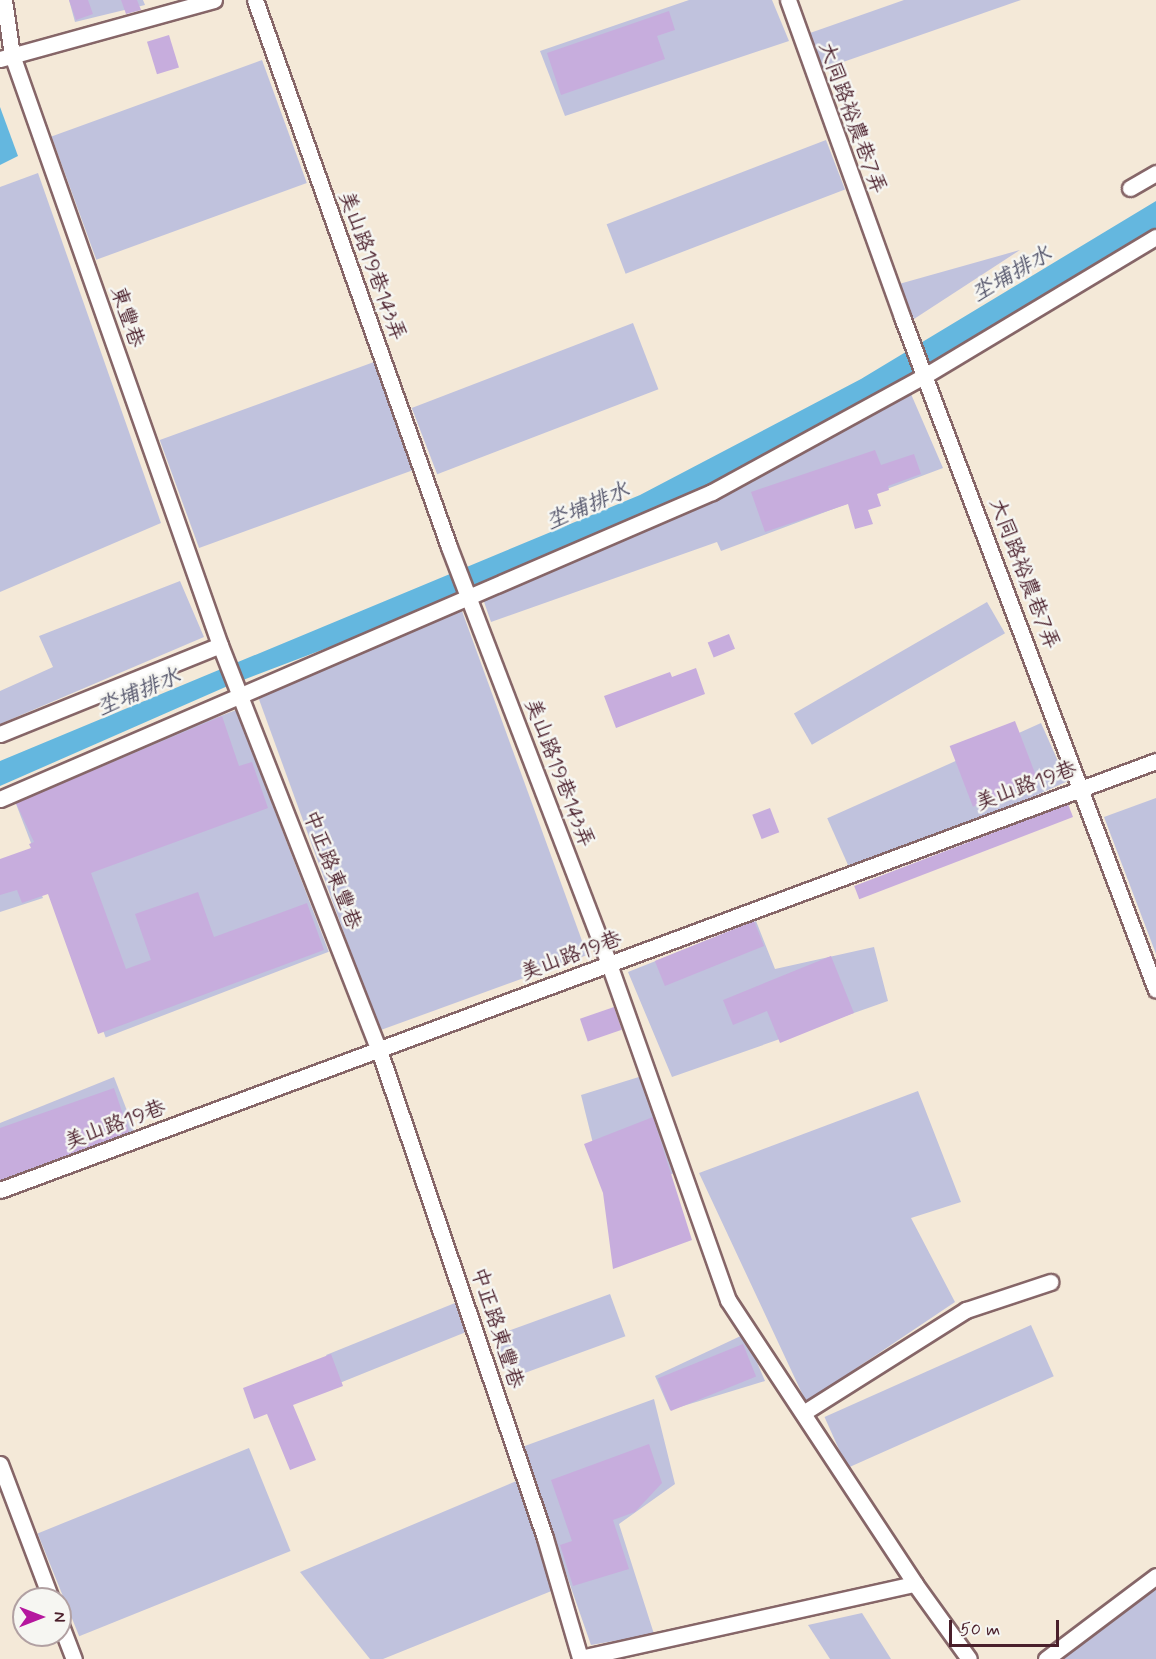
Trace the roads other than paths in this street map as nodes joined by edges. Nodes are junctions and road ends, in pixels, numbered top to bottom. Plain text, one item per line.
1 (4, 0) edge
2 (214, 0) edge
3 (255, 0) edge
4 (788, 0) edge
5 (6, 57) edge
6 (1156, 172) edge
7 (1130, 188) dead end
8 (1156, 237) edge
9 (926, 375) junction
10 (469, 598) junction
11 (220, 645) junction
12 (242, 695) junction
13 (0, 734) edge
14 (1156, 761) edge
15 (1081, 787) junction
16 (0, 799) edge
17 (609, 964) junction
18 (1156, 990) edge
19 (379, 1050) junction
20 (0, 1190) edge
21 (1050, 1282) dead end
22 (803, 1413) junction
23 (0, 1464) edge
24 (1156, 1576) edge
25 (915, 1584) junction
26 (46, 1587) edge
27 (641, 1652) edge
28 (969, 1659) edge
29 (1046, 1659) edge

1 - 5 street, 東豐巷
2 - 5 street
3 - 10 street, 美山路19巷143弄
4 - 9 street, 大同路裕農巷7弄
5 - 11 street, 東豐巷
6 - 7 street
8 - 9 street
9 - 10 street
9 - 15 street, 大同路裕農巷7弄
10 - 12 street
10 - 17 street, 美山路19巷143弄
11 - 12 street, 東豐巷
11 - 13 street
12 - 16 street
12 - 19 street, 中正路東豐巷
14 - 15 street, 美山路19巷
15 - 17 street, 美山路19巷
15 - 18 street, 大同路裕農巷7弄
17 - 19 street, 美山路19巷
17 - 22 street
19 - 20 street, 美山路19巷
19 - 27 street, 中正路東豐巷
21 - 22 street
22 - 25 street
23 - 26 street
24 - 29 street
25 - 27 street, 中正路東豐巷
25 - 28 street

